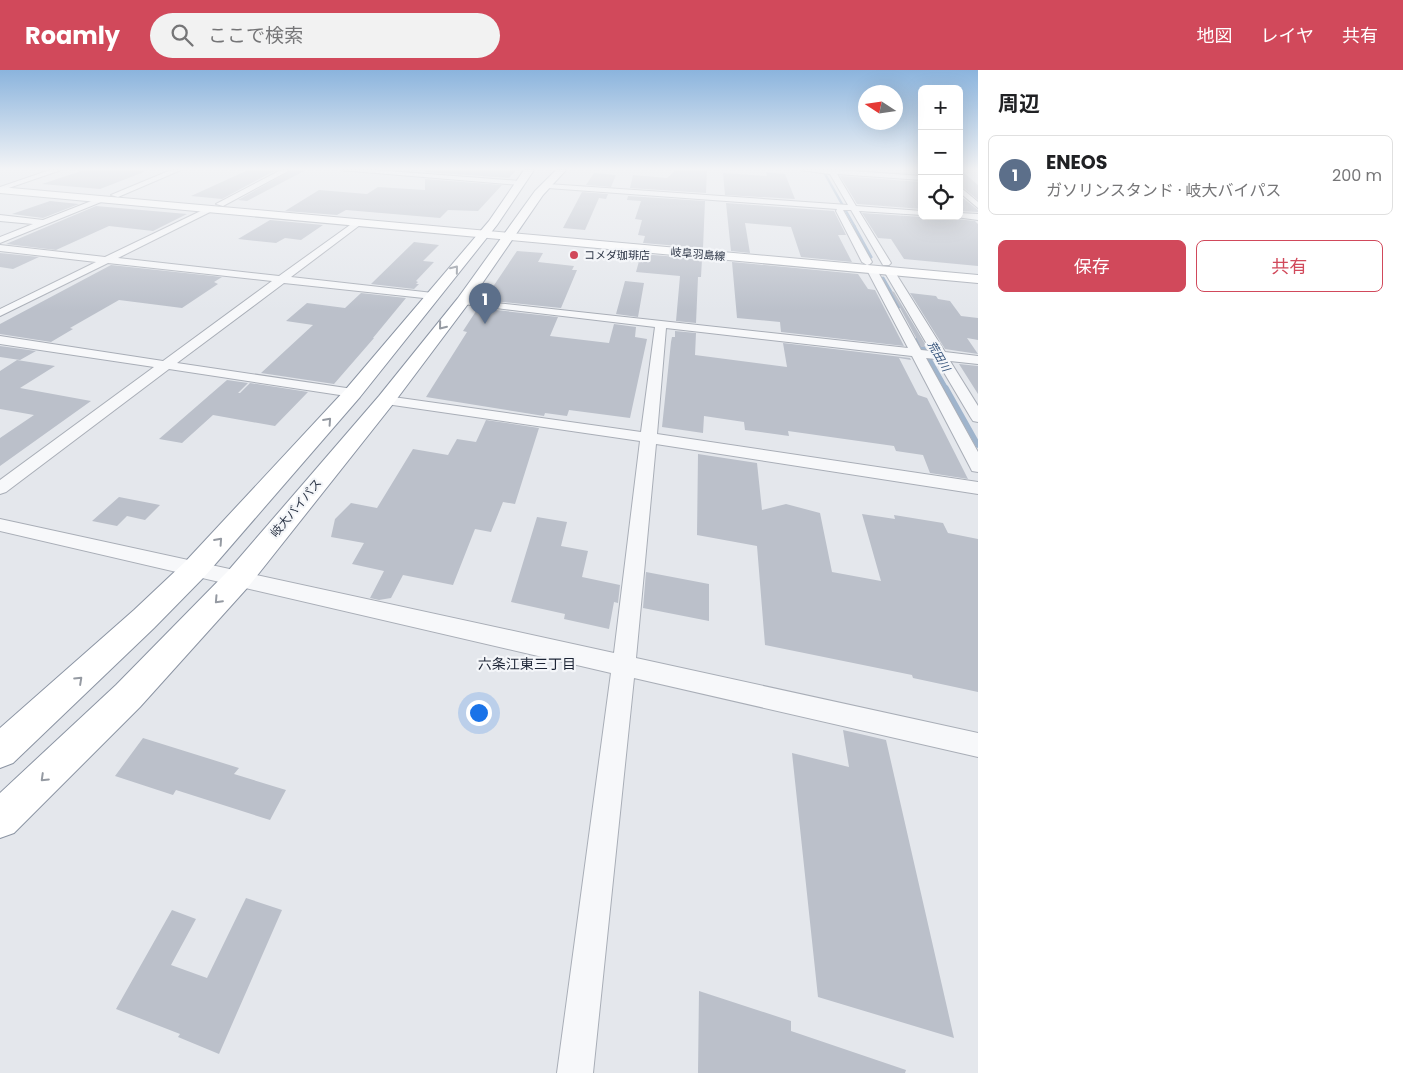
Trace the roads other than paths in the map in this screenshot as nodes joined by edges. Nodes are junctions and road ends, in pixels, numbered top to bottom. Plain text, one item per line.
1 (58, 217) edge
2 (193, 217) edge
3 (298, 217) edge
4 (347, 217) edge
5 (505, 217) edge
6 (514, 217) edge
7 (849, 217) edge
8 (852, 217) edge
9 (0, 218) edge
10 (44, 222) junction
11 (357, 222) junction
12 (498, 232) junction
13 (0, 240) edge
14 (0, 248) edge
15 (107, 260) junction
16 (869, 266) junction
17 (888, 267) junction
18 (978, 272) edge
19 (978, 279) edge
20 (278, 280) junction
21 (433, 296) junction
22 (462, 301) junction
23 (0, 313) edge
24 (661, 323) junction
25 (0, 340) edge
26 (918, 353) junction
27 (940, 355) junction
28 (978, 360) edge
29 (166, 366) junction
30 (353, 393) junction
31 (386, 400) junction
32 (978, 418) edge
33 (650, 438) junction
34 (978, 467) edge
35 (0, 488) edge
36 (978, 488) edge
37 (0, 525) edge
38 (195, 569) junction
39 (238, 578) junction
40 (624, 666) junction
41 (978, 745) edge
42 (0, 751) edge
43 (0, 819) edge
44 (575, 1073) edge

1 - 10 street
2 - 15 street
3 - 11 main road, 岐阜羽島線
4 - 12 main road, 岐阜羽島線
5 - 12 main road, 岐大バイパス
6 - 12 main road, 岐大バイパス
7 - 16 street
8 - 17 street
9 - 10 street
10 - 13 street
11 - 12 main road, 岐阜羽島線
11 - 20 street
12 - 16 main road, 岐阜羽島線
21 -> 12 main road, 岐大バイパス
12 - 22 main road, 岐大バイパス
14 - 15 street
15 - 20 street
15 - 23 street
16 - 17 main road, 岐阜羽島線
16 - 26 street
17 - 18 main road, 岐阜羽島線
17 - 19 main road, 岐阜羽島線
17 - 27 street
20 - 21 street
20 - 29 street
21 - 30 main road, 岐大バイパス
22 - 24 street
22 -> 31 main road, 岐大バイパス
24 - 26 street
24 - 33 street
25 - 29 street
26 - 27 street
26 - 34 street
27 - 28 street
27 - 32 street
29 - 30 street
29 - 35 street
38 -> 30 main road, 岐大バイパス
31 - 33 street
31 - 39 main road, 岐大バイパス
33 - 36 street
33 - 40 street
37 - 38 street
38 - 39 street
42 -> 38 main road, 岐大バイパス
39 - 40 street
39 -> 43 main road, 岐大バイパス
40 - 41 street
40 - 44 street

